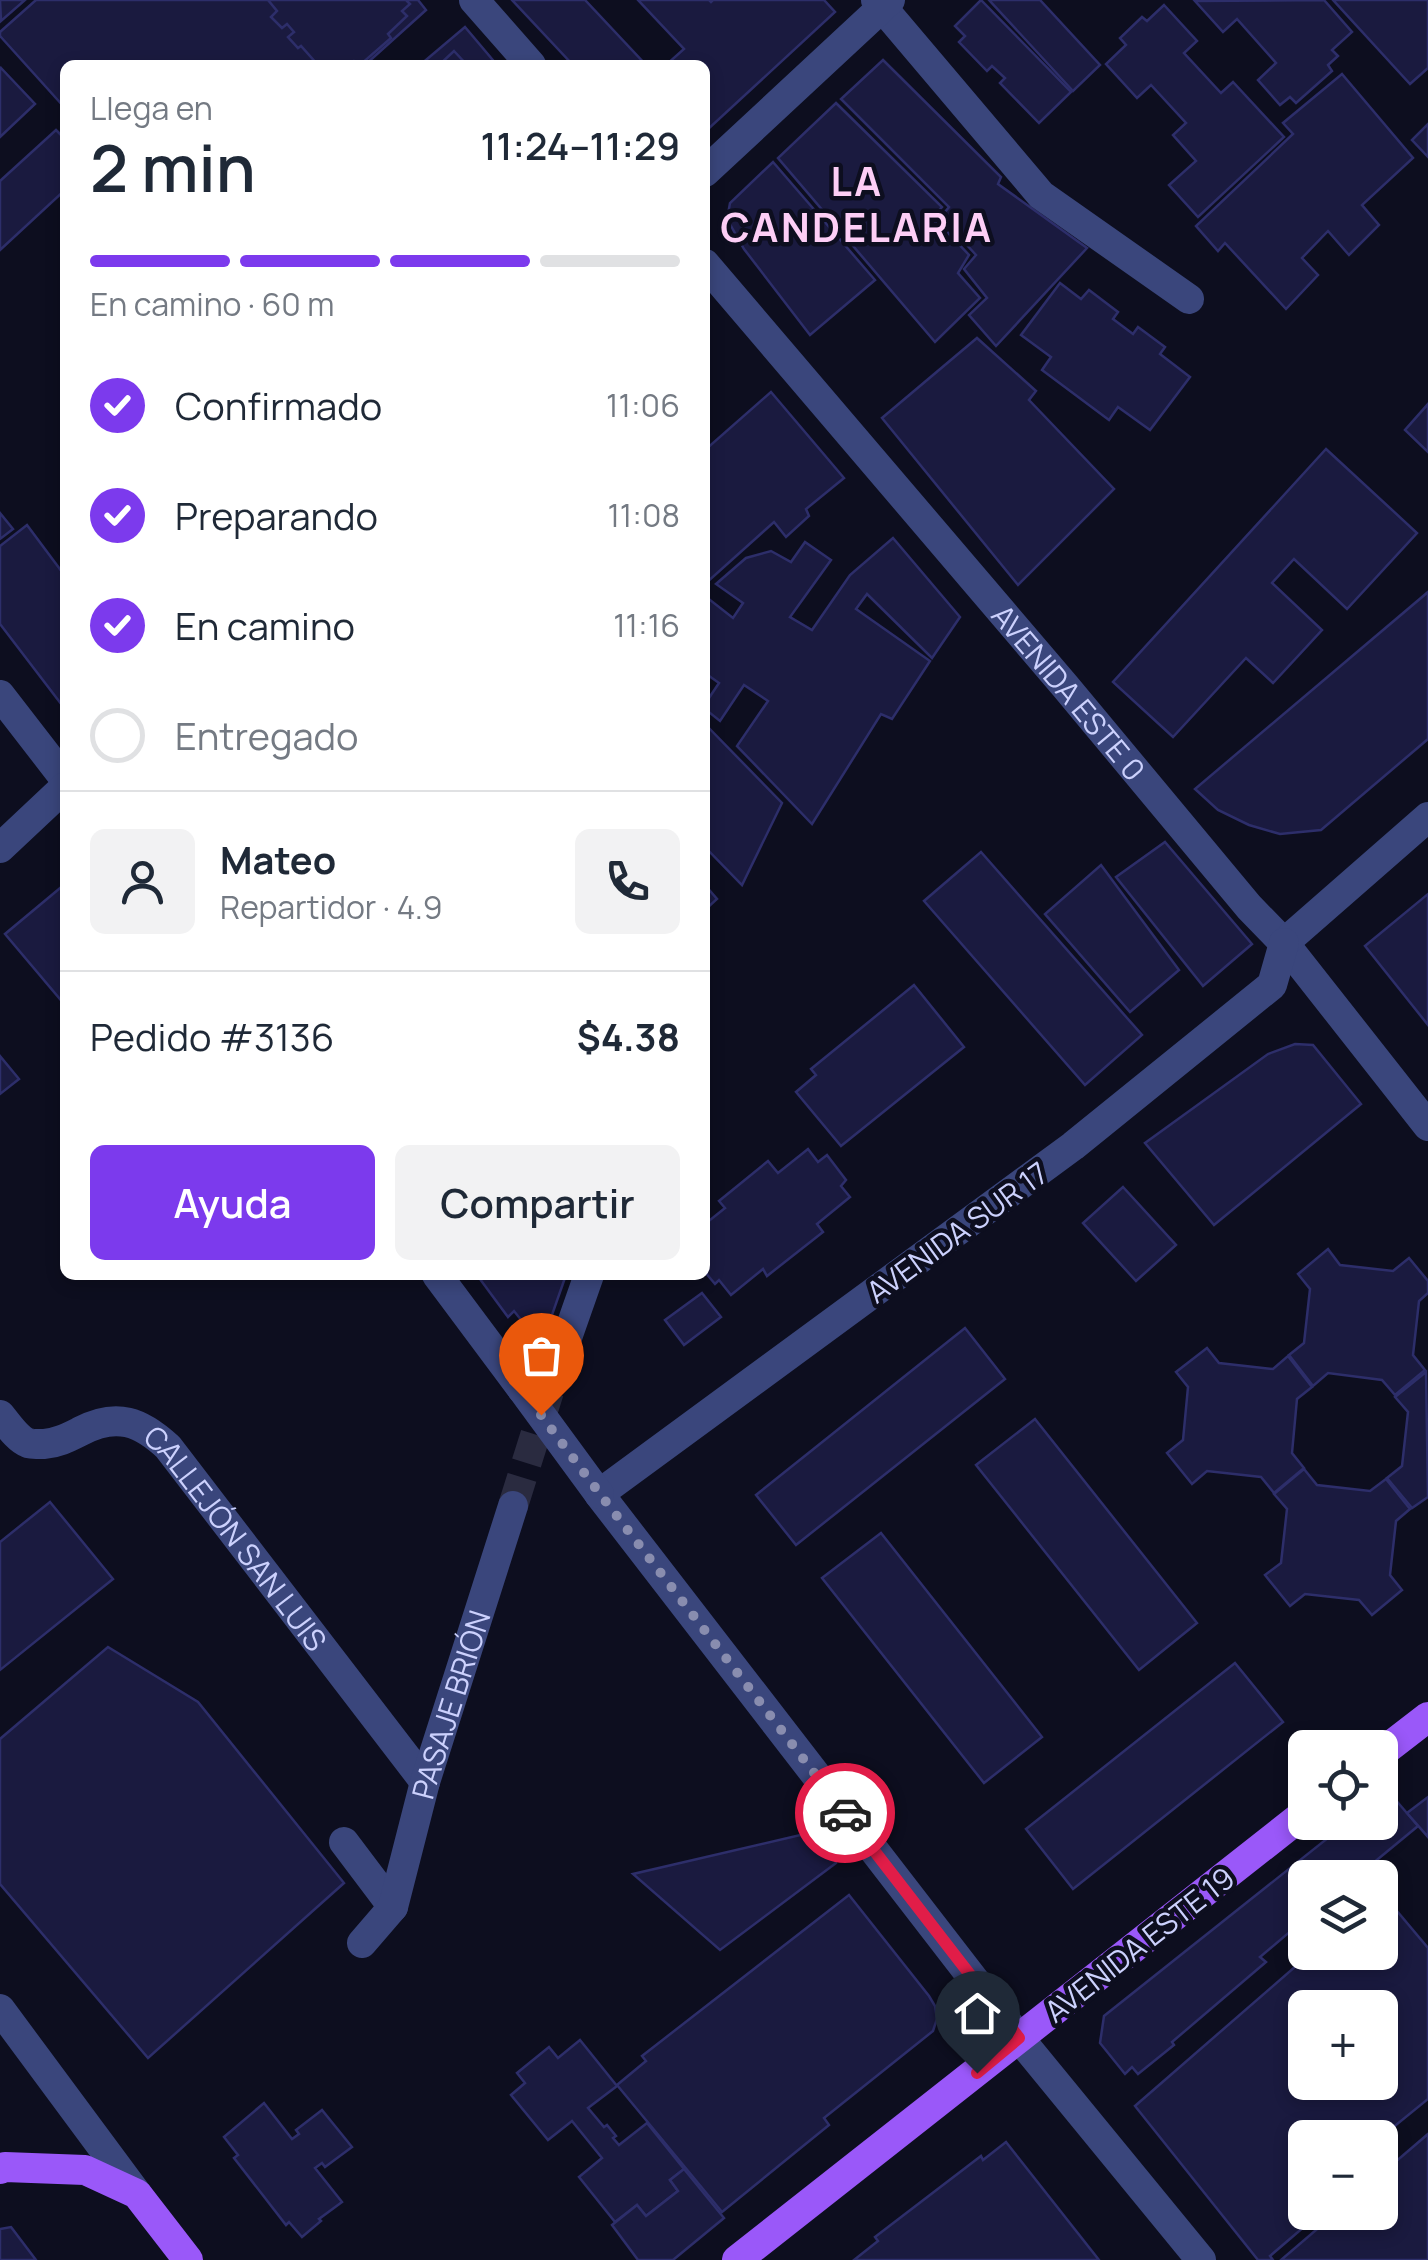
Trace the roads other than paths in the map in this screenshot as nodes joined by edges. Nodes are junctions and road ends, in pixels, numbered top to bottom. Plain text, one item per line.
1 (474, 0) edge
2 (883, 2) edge
3 (527, 60) edge
4 (710, 167) edge
5 (710, 270) edge
6 (1189, 298) dead end
7 (0, 695) edge
8 (60, 773) edge
9 (60, 792) edge
10 (1428, 818) edge
11 (0, 848) edge
12 (1284, 943) junction
13 (1428, 1126) edge
14 (440, 1280) edge
15 (587, 1280) edge
16 (556, 1370) tunnel mouth
17 (0, 1414) edge
18 (600, 1494) junction
19 (514, 1506) tunnel mouth
20 (1428, 1716) edge
21 (1398, 1740) edge
22 (425, 1782) junction
23 (1288, 1826) edge
24 (344, 1842) dead end
25 (394, 1908) junction
26 (362, 1943) dead end
27 (0, 2009) edge
28 (1019, 2038) junction
29 (2, 2167) edge
30 (137, 2194) junction
31 (188, 2260) edge
32 (737, 2260) edge
33 (1200, 2260) edge

1 - 3 street
2 - 4 street
2 - 6 street
5 - 12 street, AVENIDA ESTE 0
7 - 8 street
9 - 11 street
10 - 12 street
12 - 13 street, AVENIDA ESTE 0
12 - 18 street, AVENIDA SUR 17
14 - 18 street, bridge
15 - 16 street
17 - 22 street, CALLEJÓN SAN LUIS
18 - 28 street
19 - 22 street, PASAJE BRIÓN
20 - 21 main road
22 - 25 street, PASAJE BRIÓN
23 - 28 main road, AVENIDA ESTE 19
24 - 25 street
25 - 26 street, PASAJE BRIÓN
27 - 30 street
28 - 32 main road, AVENIDA ESTE 19
28 - 33 street
29 - 30 main road
30 - 31 main road

